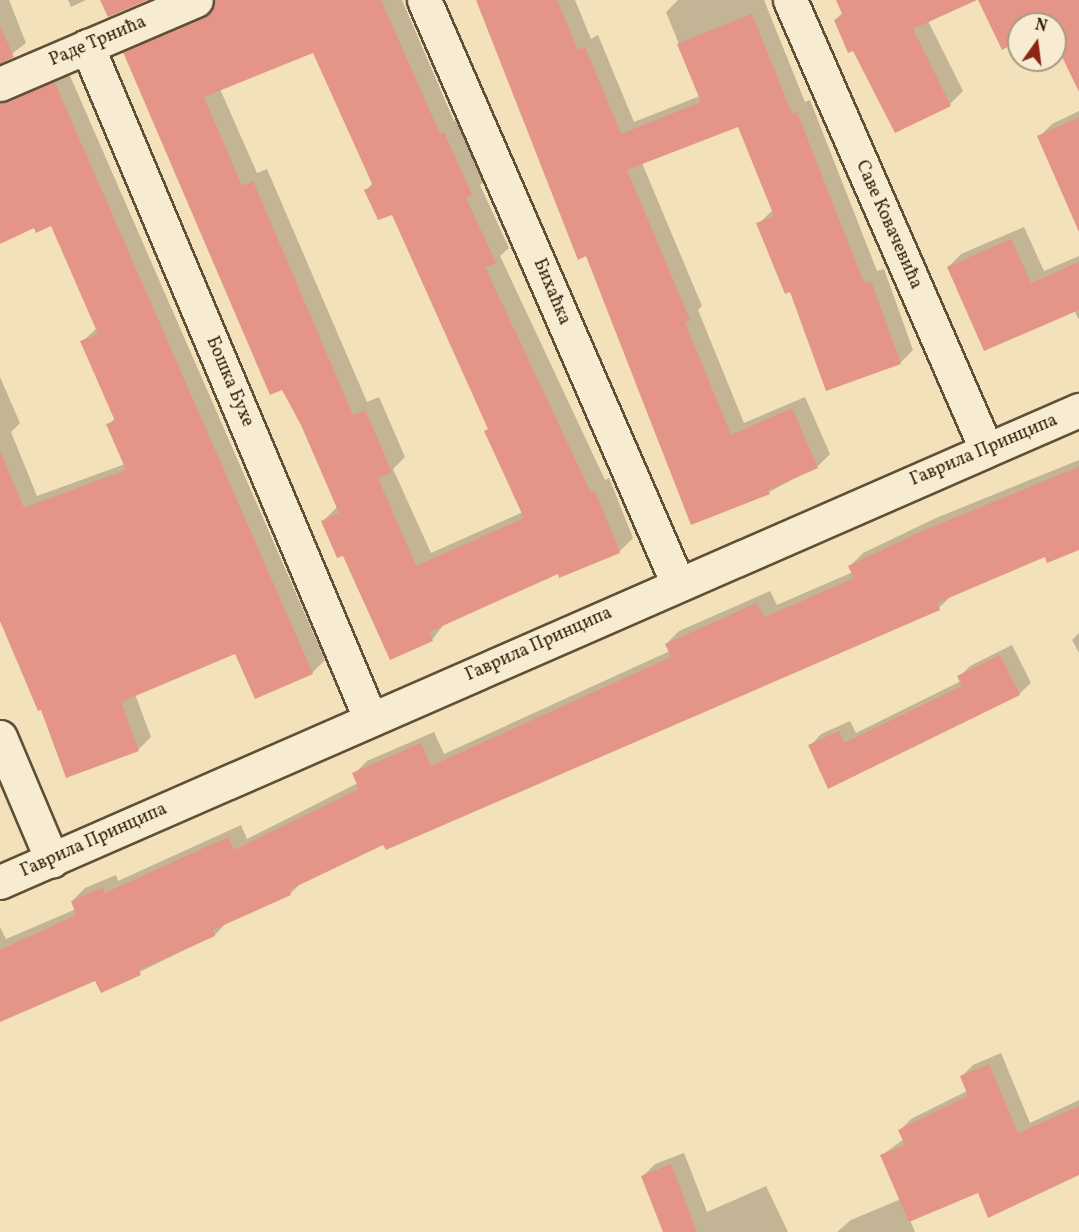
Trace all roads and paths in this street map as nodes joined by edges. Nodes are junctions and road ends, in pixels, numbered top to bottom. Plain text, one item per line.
1 (196, 0) edge
2 (424, 0) edge
3 (789, 0) edge
4 (87, 46) junction
5 (0, 84) edge
6 (1079, 410) edge
7 (986, 449) junction
8 (678, 584) junction
9 (370, 718) junction
10 (0, 737) edge
11 (52, 860) junction
12 (0, 882) edge

1 - 4 street, Раде Трнића
2 - 8 street, Бихаћка
3 - 7 street, Саве Ковачевића
4 - 5 street, Раде Трнића
4 - 9 street, Бошка Бухе
6 - 7 street, Гаврила Принципа
7 - 8 street, Гаврила Принципа
8 - 9 street, Гаврила Принципа
9 - 11 street, Гаврила Принципа
10 - 11 street
11 - 12 street, Гаврила Принципа

